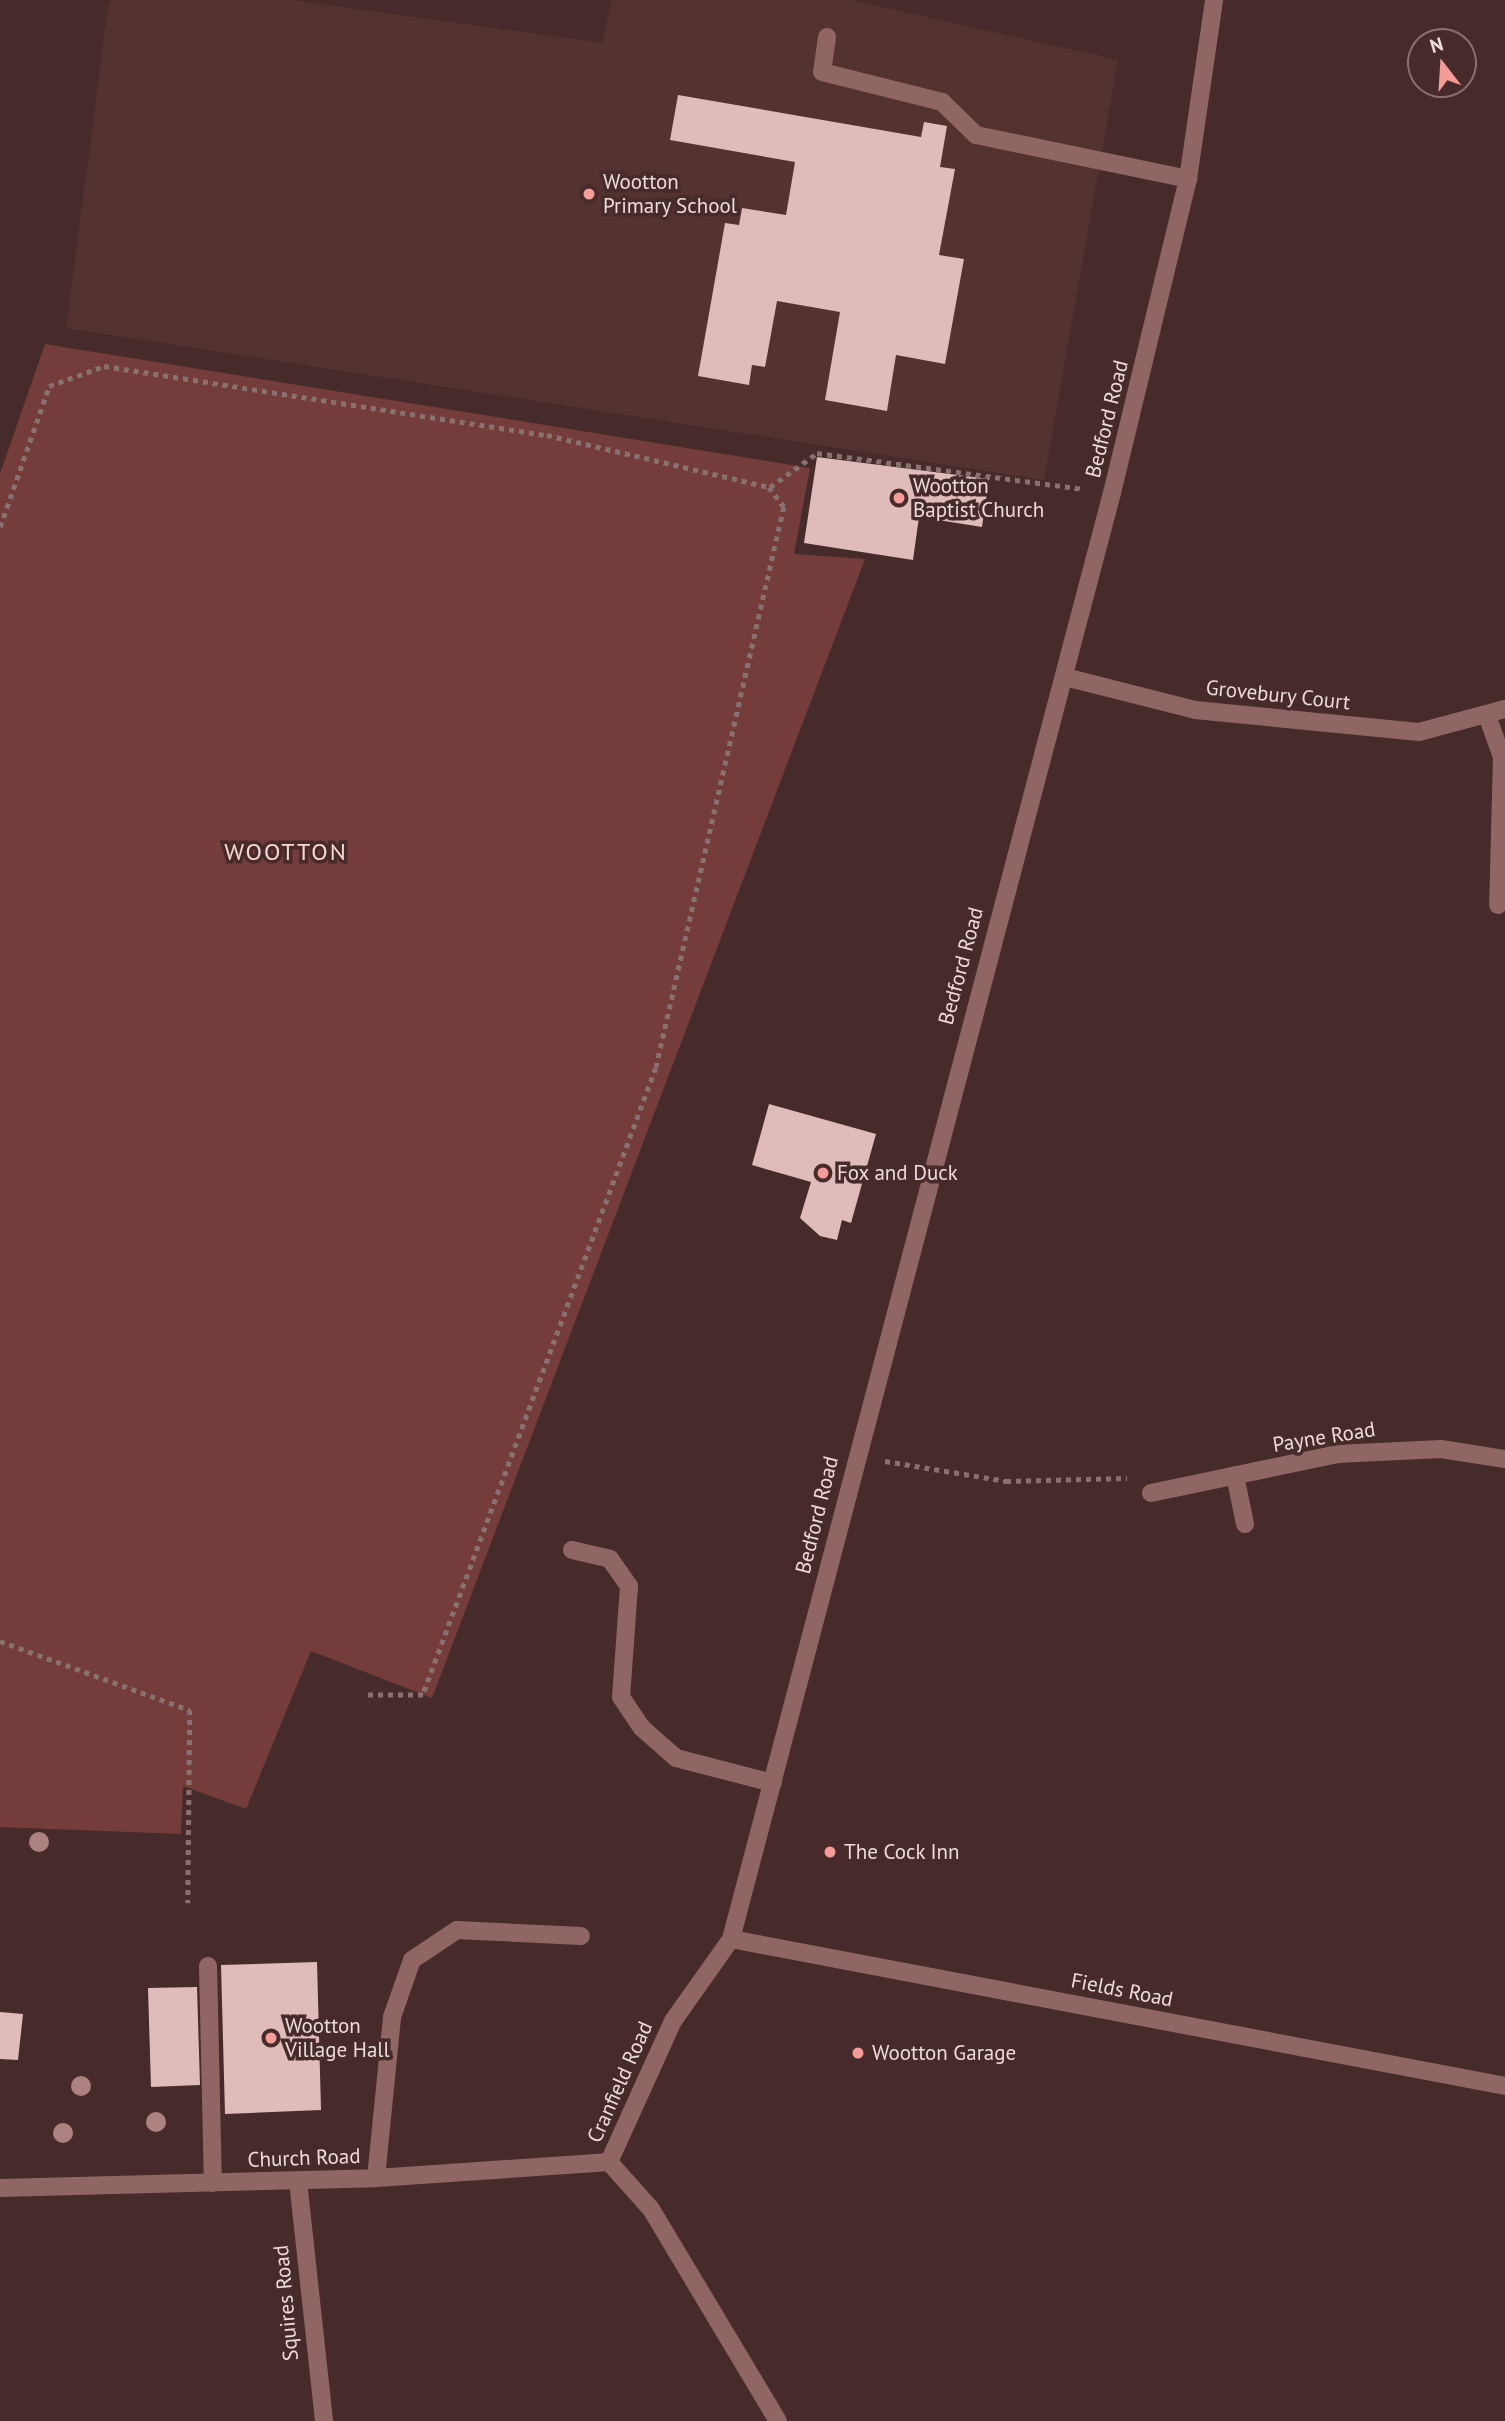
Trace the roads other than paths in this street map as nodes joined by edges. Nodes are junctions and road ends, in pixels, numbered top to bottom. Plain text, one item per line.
1 (1214, 0) edge
2 (827, 37) dead end
3 (1188, 179) junction
4 (1065, 677) junction
5 (1505, 709) edge
6 (1488, 718) junction
7 (1498, 905) dead end
8 (1505, 1459) edge
9 (1235, 1475) junction
10 (1151, 1493) road end
11 (1245, 1524) dead end
12 (572, 1550) dead end
13 (773, 1783) junction
14 (581, 1936) dead end
15 (731, 1939) junction
16 (208, 1966) dead end
17 (1505, 2086) edge
18 (609, 2162) junction
19 (376, 2179) junction
20 (298, 2181) junction
21 (213, 2183) junction
22 (0, 2188) edge
23 (324, 2421) edge
24 (778, 2421) edge

1 - 3 street, Bedford Road
2 - 3 street
3 - 4 street, Bedford Road
4 - 6 street, Grovebury Court
4 - 13 street, Bedford Road
5 - 6 street, Grovebury Court
6 - 7 street
8 - 9 street, Payne Road
9 - 10 street, Payne Road
9 - 11 street
12 - 13 street
13 - 15 street, Bedford Road
14 - 19 street
15 - 17 street, Fields Road
15 - 18 street, Cranfield Road
16 - 21 street
18 - 19 street, Church Road
18 - 24 street, Cranfield Road
19 - 20 street, Church Road
20 - 21 street, Church Road
20 - 23 street, Squires Road
21 - 22 street, Church Road

